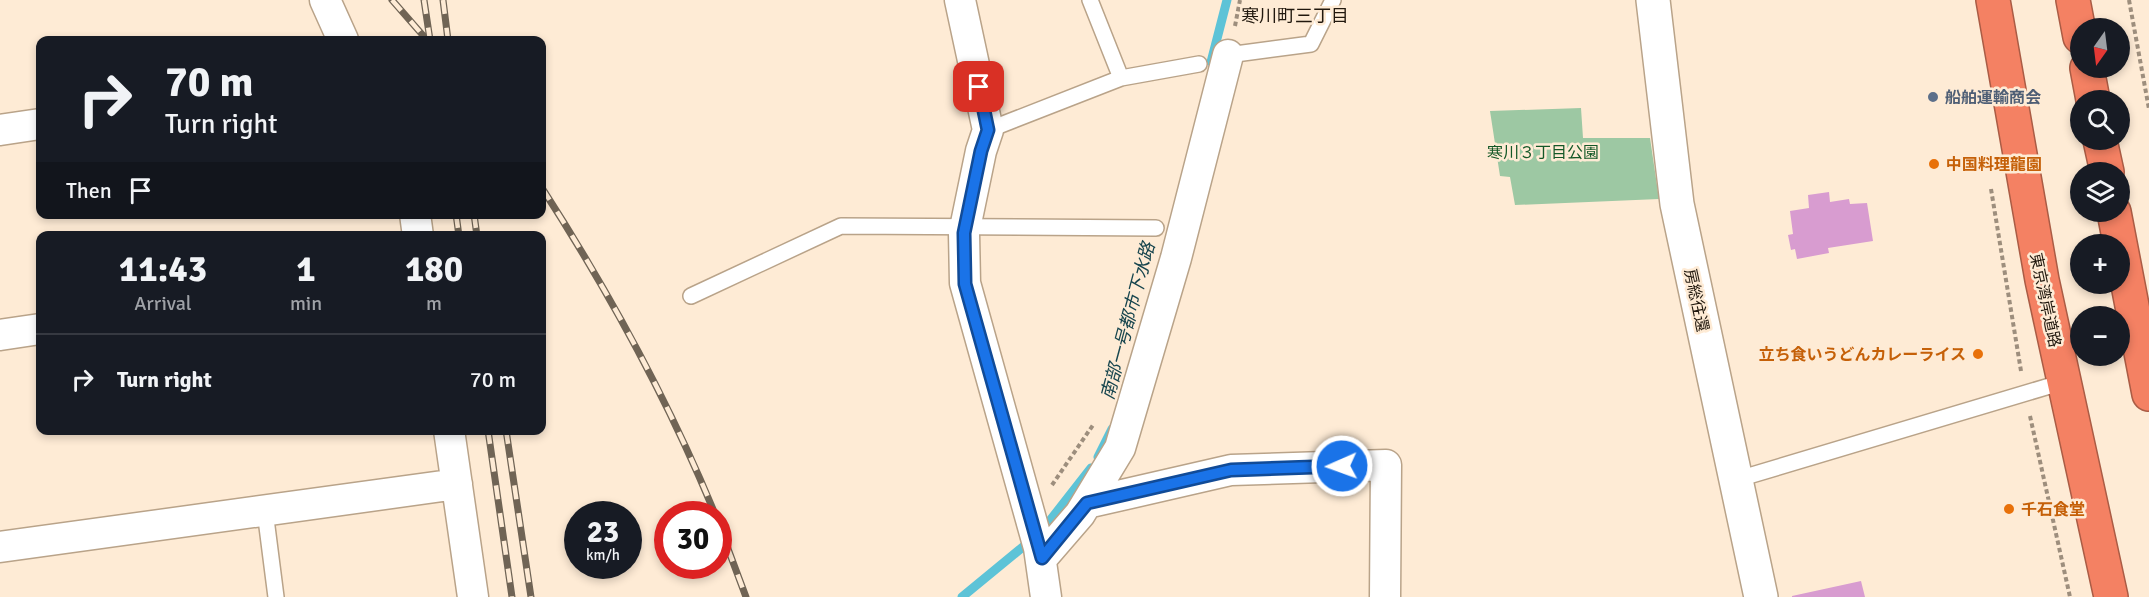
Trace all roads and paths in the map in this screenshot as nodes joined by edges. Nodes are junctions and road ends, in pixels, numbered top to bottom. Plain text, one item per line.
1 (325, 0) edge
2 (960, 0) edge
3 (1090, 0) edge
4 (1333, 0) edge
5 (1653, 0) edge
6 (1993, 0) edge
7 (2073, 0) edge
8 (2129, 0) edge
9 (2076, 18) edge
10 (341, 36) edge
11 (1228, 55) joint
12 (1199, 64) dead end
13 (1121, 78) junction
14 (2149, 109) edge
15 (36, 125) edge
16 (0, 130) edge
17 (988, 130) junction
18 (2117, 222) edge
19 (965, 227) junction
20 (1156, 228) dead end
21 (691, 296) dead end
22 (36, 330) edge
23 (0, 334) edge
24 (2063, 382) junction
25 (2025, 394) junction
26 (2149, 394) edge
27 (450, 435) edge
28 (1735, 480) junction
29 (457, 484) junction
30 (1087, 503) junction
31 (265, 511) junction
32 (1038, 543) junction
33 (0, 547) edge
34 (276, 597) edge
35 (473, 597) edge
36 (1046, 597) edge
37 (1385, 597) edge
38 (1761, 597) edge
39 (2070, 597) edge
40 (2111, 597) edge

1 - 10 street
2 - 17 street
3 - 13 lane
4 - 11 lane
5 - 28 street, 房総往還
6 - 24 highway, 東京湾岸道路
7 - 9 highway
8 - 14 path
11 - 30 street
12 - 13 lane
13 - 17 lane
15 - 16 street
17 - 19 street
18 - 26 highway
19 - 20 lane
19 - 21 lane
19 - 32 street
22 - 23 street
24 - 25 lane
24 - 40 highway, 東京湾岸道路
25 - 28 lane
25 - 39 path
27 - 29 street
28 - 38 street, 房総往還
29 - 31 street
29 - 35 street
30 - 32 street
30 - 37 street
31 - 33 street
31 - 34 lane
32 - 36 street

